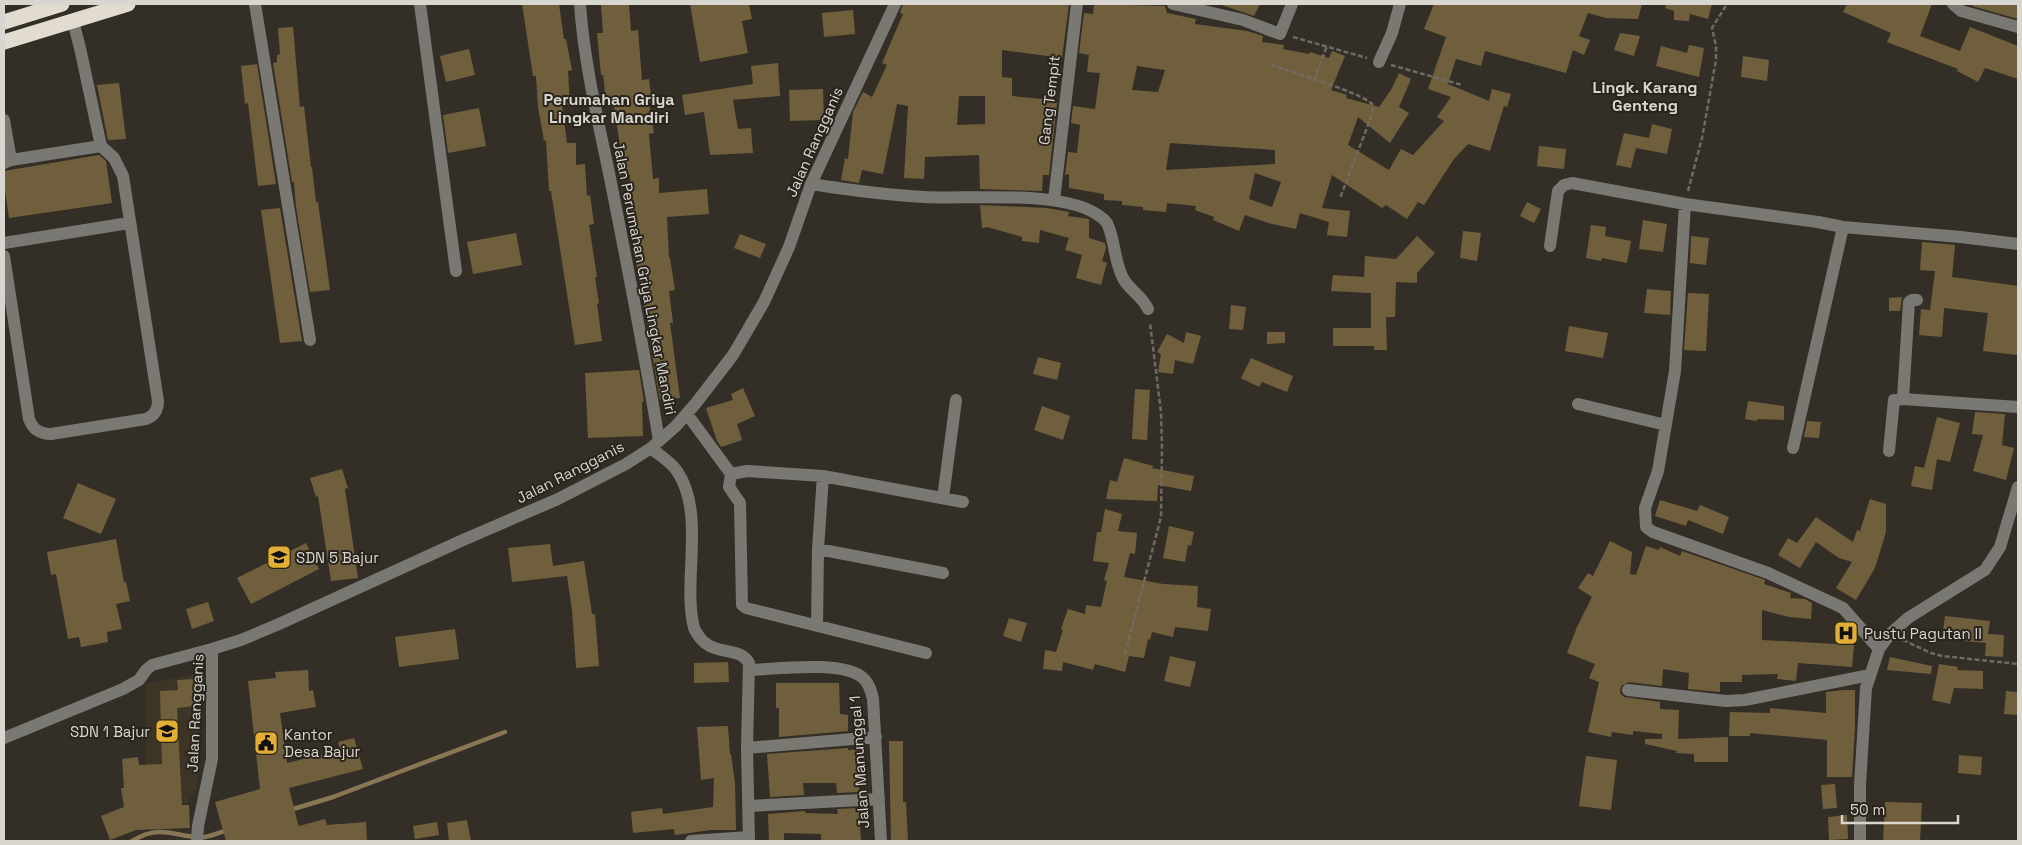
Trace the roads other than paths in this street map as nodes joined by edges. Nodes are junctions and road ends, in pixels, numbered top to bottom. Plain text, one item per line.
1 (62, 4) edge
2 (128, 4) edge
3 (255, 4) edge
4 (420, 4) edge
5 (580, 4) edge
6 (895, 4) edge
7 (1077, 4) edge
8 (1173, 4) edge
9 (1292, 4) edge
10 (1400, 4) edge
11 (1953, 4) edge
12 (73, 21) junction
13 (4, 22) edge
14 (2018, 27) edge
15 (4, 42) edge
16 (1379, 62) dead end
17 (4, 120) edge
18 (100, 146) junction
19 (7, 161) edge
20 (811, 184) junction
21 (1054, 200) junction
22 (1684, 204) junction
23 (129, 223) junction
24 (1843, 227) junction
25 (4, 243) edge
26 (2018, 244) edge
27 (1550, 246) dead end
28 (4, 256) edge
29 (456, 271) dead end
30 (1917, 300) dead end
31 (1148, 309) road end
32 (310, 340) dead end
33 (1904, 399) junction
34 (956, 400) dead end
35 (1578, 404) dead end
36 (2018, 407) edge
37 (687, 414) junction
38 (1666, 425) junction
39 (655, 444) junction
40 (1794, 448) dead end
41 (1889, 451) dead end
42 (731, 474) junction
43 (823, 476) junction
44 (2018, 487) edge
45 (943, 498) junction
46 (963, 502) dead end
47 (818, 549) junction
48 (943, 573) dead end
49 (817, 626) junction
50 (212, 649) junction
51 (1879, 650) junction
52 (926, 653) dead end
53 (750, 670) junction
54 (1870, 675) junction
55 (1628, 690) dead end
56 (876, 737) junction
57 (4, 738) edge
58 (747, 748) junction
59 (880, 798) junction
60 (748, 806) junction
61 (749, 839) edge
62 (197, 841) edge
63 (691, 841) edge
64 (881, 841) edge
65 (1860, 841) edge

1 - 13 highway
2 - 12 highway
3 - 32 street
4 - 29 street
5 - 39 street, Jalan Perumahan Griya Lingkar Mandiri
6 - 20 street, Jalan Rangganis
7 - 21 street, Gang Tempit
8 - 9 street
10 - 16 street
11 - 14 street
12 - 15 highway
12 - 18 street
17 - 19 street
18 - 19 street
18 - 23 street
20 - 21 street
20 - 37 street, Jalan Rangganis
21 - 31 street
22 - 24 street
22 - 27 street
22 - 38 street
23 - 25 street
23 - 28 street
24 - 26 street
24 - 40 street
30 - 33 street
33 - 36 street
33 - 41 street
34 - 45 street
35 - 38 street
37 - 39 street, Jalan Rangganis
37 - 42 street
38 - 51 street
39 - 50 street, Jalan Rangganis
39 - 53 street
42 - 43 street
42 - 49 street
43 - 45 street
43 - 47 street
44 - 51 street
45 - 46 street
47 - 48 street
47 - 49 street
49 - 52 street
50 - 57 street
50 - 62 street, Jalan Rangganis
51 - 54 street
53 - 56 street, Jalan Manunggal 1
53 - 58 street
54 - 55 street
54 - 65 street
56 - 58 street
56 - 59 street, Jalan Manunggal 1
58 - 60 street
59 - 60 street
59 - 64 street, Jalan Manunggal 1
60 - 61 street
61 - 63 street

